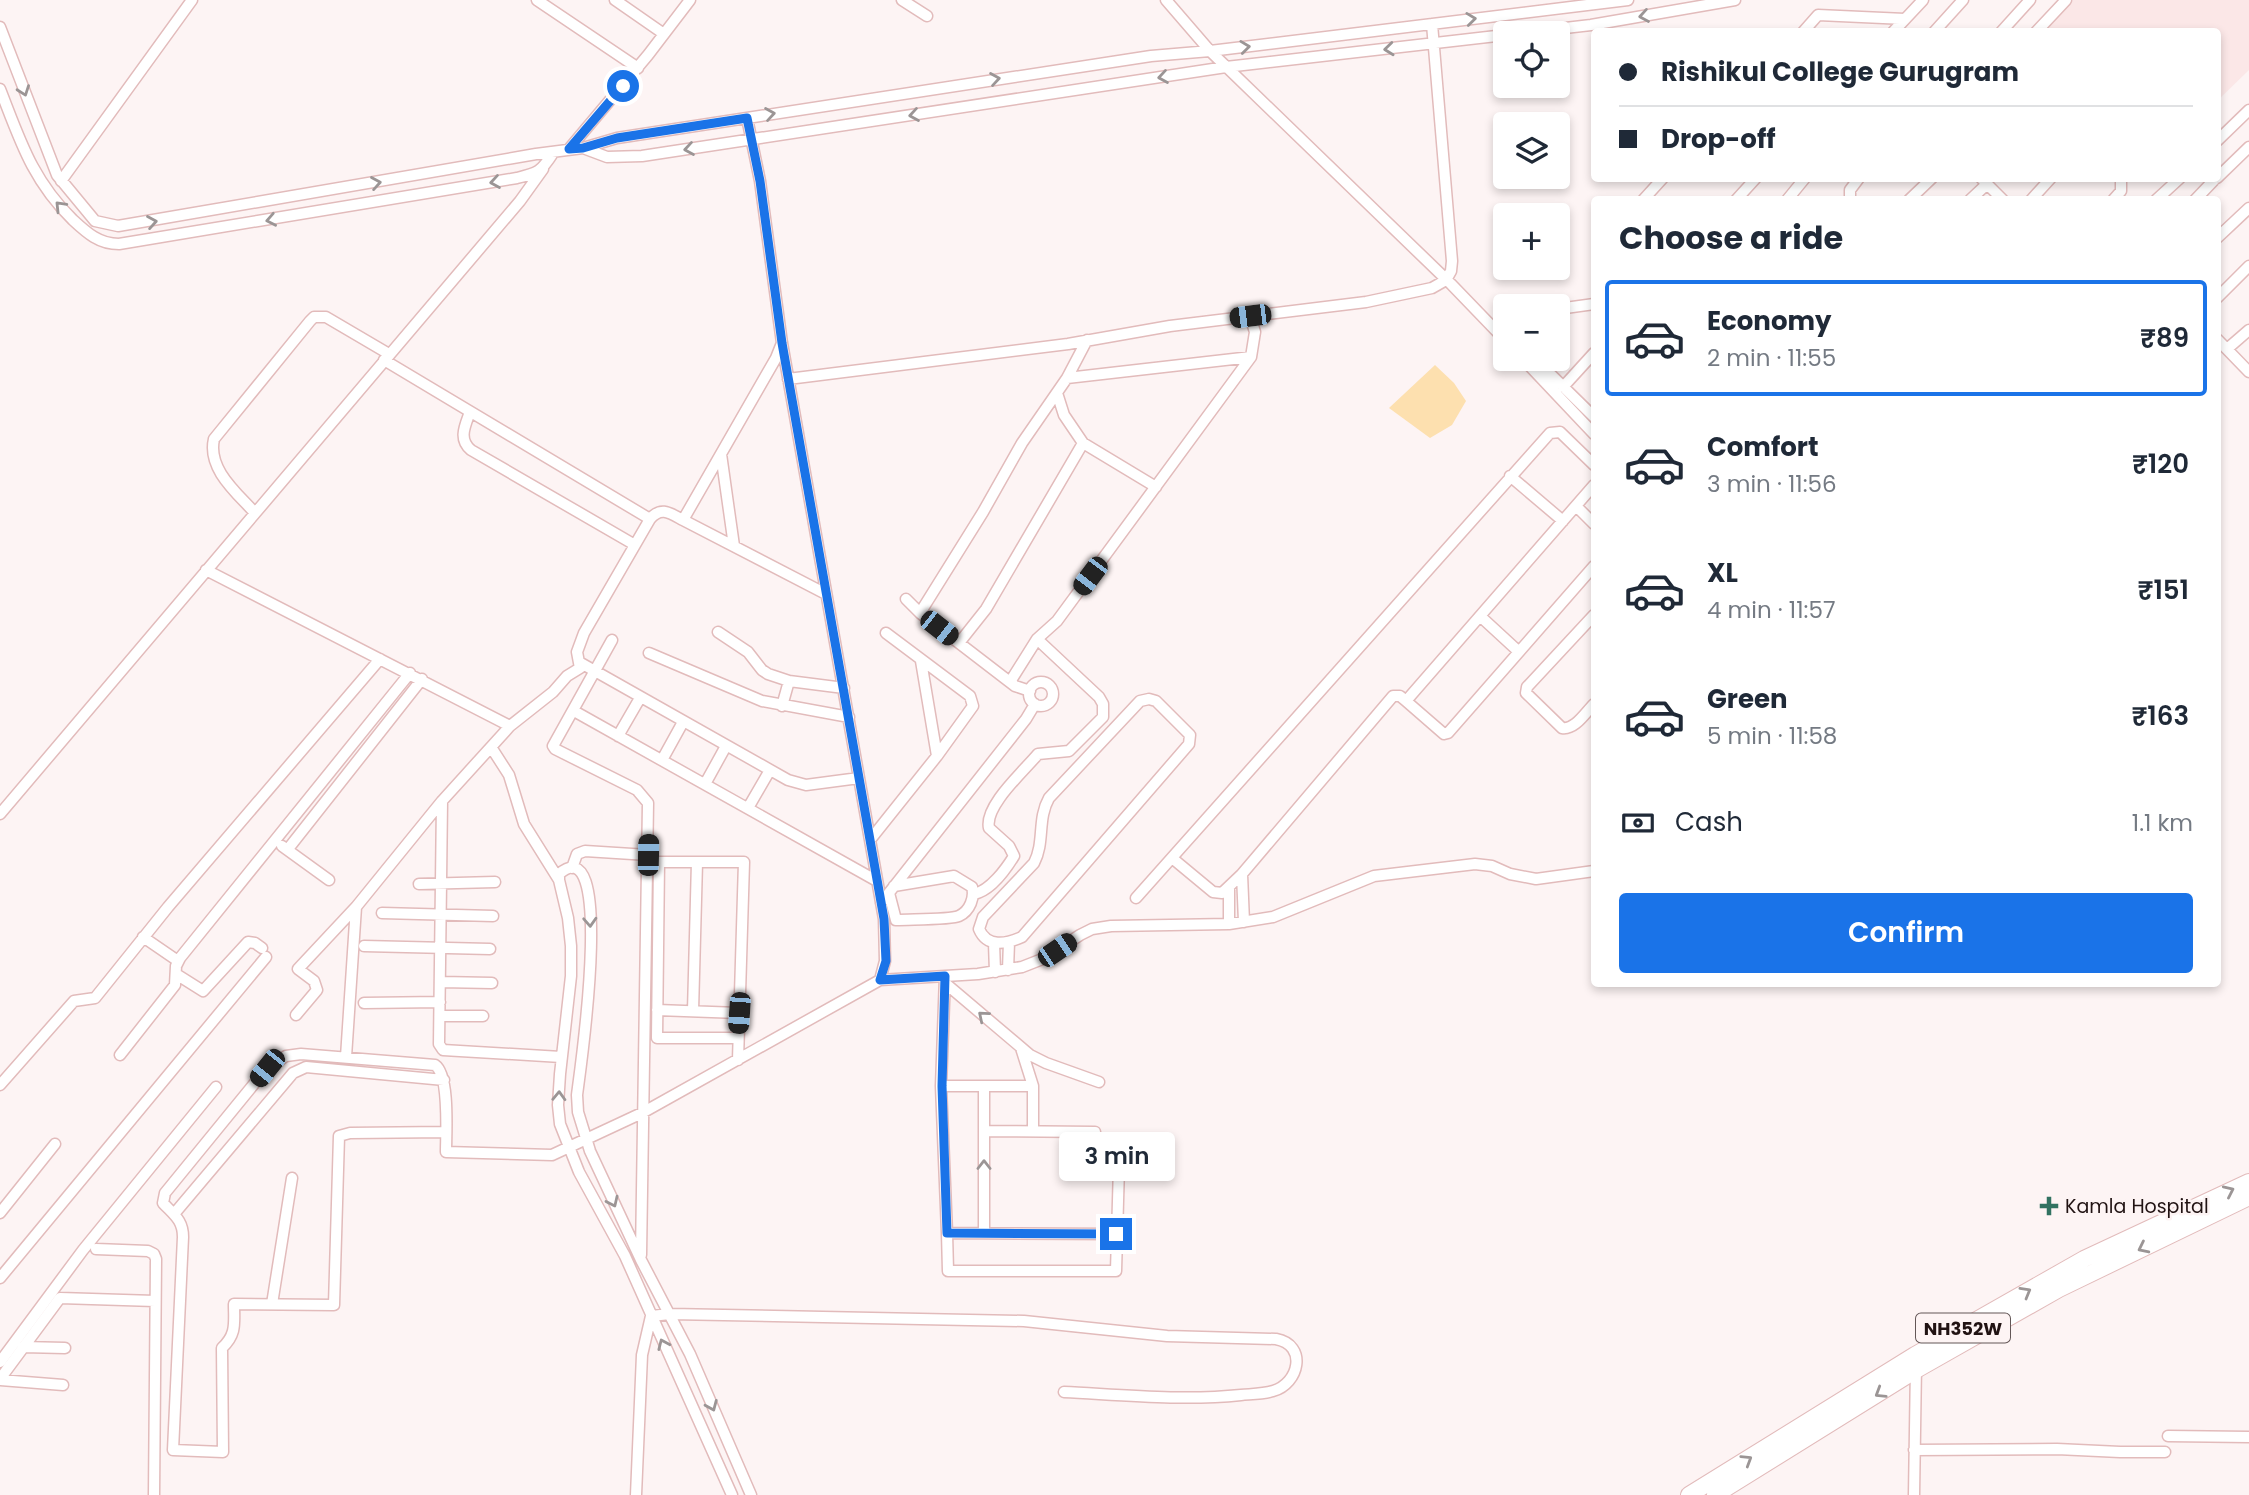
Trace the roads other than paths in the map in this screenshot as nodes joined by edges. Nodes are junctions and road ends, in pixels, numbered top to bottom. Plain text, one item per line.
1 (192, 0) edge
2 (537, 0) edge
3 (615, 0) edge
4 (690, 0) edge
5 (902, 0) edge
6 (1166, 0) edge
7 (1628, 0) edge
8 (1735, 0) edge
9 (1923, 0) edge
10 (1963, 0) edge
11 (2030, 0) edge
12 (2066, 0) edge
13 (1605, 2) edge
14 (927, 16) dead end
15 (1905, 19) junction
16 (1432, 24) junction
17 (0, 27) edge
18 (1570, 27) edge
19 (1807, 28) edge
20 (1897, 28) edge
21 (1938, 28) edge
22 (2005, 28) edge
23 (2040, 28) edge
24 (664, 34) junction
25 (1493, 36) edge
26 (1435, 43) junction
27 (1210, 51) junction
28 (1226, 67) junction
29 (638, 68) junction
30 (0, 89) edge
31 (2249, 110) edge
32 (747, 118) junction
33 (2221, 137) edge
34 (752, 139) junction
35 (2249, 147) edge
36 (583, 148) junction
37 (569, 149) junction
38 (553, 153) junction
39 (543, 169) junction
40 (2221, 174) edge
41 (61, 181) junction
42 (1659, 182) edge
43 (1752, 182) edge
44 (1802, 182) edge
45 (1928, 182) edge
46 (1985, 182) edge
47 (2048, 182) edge
48 (2176, 182) edge
49 (2213, 182) edge
50 (1647, 196) edge
51 (1740, 196) edge
52 (1790, 196) edge
53 (1913, 196) edge
54 (1999, 196) edge
55 (2037, 196) edge
56 (2160, 196) edge
57 (2199, 196) edge
58 (2249, 208) edge
59 (2221, 234) edge
60 (2249, 266) edge
61 (1446, 280) junction
62 (2221, 294) edge
63 (1591, 304) edge
64 (1570, 307) edge
65 (1250, 316) junction
66 (1493, 328) edge
67 (2249, 330) edge
68 (1087, 340) junction
69 (782, 343) junction
70 (2221, 343) edge
71 (2227, 349) junction
72 (1591, 356) edge
73 (386, 357) junction
74 (1251, 357) junction
75 (1534, 371) edge
76 (1547, 371) edge
77 (2249, 372) edge
78 (1067, 378) junction
79 (788, 379) junction
80 (1563, 387) junction
81 (1057, 393) junction
82 (470, 412) junction
83 (1591, 413) edge
84 (1591, 431) edge
85 (1083, 443) junction
86 (721, 454) junction
87 (1591, 462) edge
88 (1510, 476) junction
89 (1156, 487) junction
90 (1591, 488) edge
91 (1576, 506) junction
92 (255, 513) junction
93 (650, 519) junction
94 (683, 520) junction
95 (1563, 521) junction
96 (1591, 521) edge
97 (635, 545) junction
98 (733, 546) junction
99 (1591, 569) edge
100 (206, 570) junction
101 (826, 594) junction
102 (906, 599) dead end
103 (920, 612) junction
104 (1480, 616) junction
105 (1591, 618) edge
106 (718, 632) dead end
107 (886, 633) dead end
108 (1037, 639) junction
109 (612, 640) dead end
110 (959, 643) junction
111 (1518, 651) junction
112 (649, 653) dead end
113 (380, 659) junction
114 (921, 661) junction
115 (579, 662) junction
116 (410, 673) junction
117 (595, 673) junction
118 (422, 680) junction
119 (789, 681) junction
120 (1010, 682) junction
121 (844, 688) junction
122 (1030, 691) junction
123 (640, 698) junction
124 (1406, 701) junction
125 (1035, 704) junction
126 (782, 706) junction
127 (1591, 707) edge
128 (574, 711) junction
129 (849, 717) junction
130 (683, 722) junction
131 (510, 726) junction
132 (618, 736) junction
133 (726, 746) junction
134 (491, 747) junction
135 (937, 755) junction
136 (662, 760) junction
137 (770, 770) junction
138 (859, 778) junction
139 (705, 784) junction
140 (442, 801) junction
141 (748, 808) junction
142 (0, 814) edge
143 (870, 840) junction
144 (274, 841) junction
145 (288, 849) junction
146 (648, 855) junction
147 (1172, 858) junction
148 (697, 862) junction
149 (572, 868) junction
150 (1591, 871) edge
151 (1242, 874) junction
152 (329, 880) dead end
153 (559, 880) junction
154 (877, 881) junction
155 (495, 882) dead end
156 (442, 883) junction
157 (419, 884) dead end
158 (1229, 887) junction
159 (892, 890) junction
160 (974, 894) junction
161 (1136, 898) dead end
162 (881, 903) junction
163 (356, 907) junction
164 (383, 913) dead end
165 (442, 915) junction
166 (493, 916) dead end
167 (1244, 922) junction
168 (1230, 924) junction
169 (143, 937) junction
170 (1009, 942) junction
171 (994, 943) junction
172 (364, 946) dead end
173 (442, 948) junction
174 (490, 949) dead end
175 (178, 961) junction
176 (1008, 970) junction
177 (995, 972) junction
178 (176, 974) junction
179 (880, 980) junction
180 (945, 980) junction
181 (442, 982) junction
182 (492, 983) dead end
183 (440, 1002) junction
184 (364, 1003) dead end
185 (657, 1010) junction
186 (693, 1011) junction
187 (739, 1013) junction
188 (296, 1014) dead end
189 (440, 1016) junction
190 (483, 1016) dead end
191 (738, 1038) junction
192 (1021, 1048) junction
193 (120, 1055) dead end
194 (345, 1057) junction
195 (561, 1057) junction
196 (738, 1060) junction
197 (444, 1080) junction
198 (1099, 1082) dead end
199 (0, 1085) edge
200 (942, 1086) junction
201 (984, 1086) junction
202 (1033, 1086) junction
203 (216, 1087) dead end
204 (642, 1113) junction
205 (984, 1131) junction
206 (1033, 1131) junction
207 (446, 1132) junction
208 (586, 1139) junction
209 (55, 1144) dead end
210 (568, 1147) junction
211 (292, 1178) dead end
212 (2249, 1182) edge
213 (2249, 1196) edge
214 (0, 1213) edge
215 (174, 1214) junction
216 (947, 1233) junction
217 (984, 1233) junction
218 (1116, 1234) junction
219 (96, 1248) dead end
220 (641, 1261) junction
221 (633, 1275) junction
222 (0, 1278) edge
223 (155, 1301) junction
224 (272, 1304) junction
225 (670, 1314) junction
226 (651, 1316) junction
227 (23, 1347) junction
228 (65, 1348) dead end
229 (0, 1362) edge
230 (1916, 1363) junction
231 (0, 1380) edge
232 (63, 1385) dead end
233 (1064, 1392) dead end
234 (2168, 1436) dead end
235 (2249, 1437) edge
236 (1914, 1450) junction
237 (2165, 1452) dead end
238 (154, 1495) edge
239 (636, 1495) edge
240 (732, 1495) edge
241 (751, 1495) edge
242 (1689, 1495) edge
243 (1715, 1495) edge
244 (1914, 1495) edge

1 - 41 street
2 - 29 street
3 - 24 street
4 - 24 street
5 - 14 street
6 - 27 street
7 - 13 street
8 -> 18 street
9 - 15 street
10 - 21 street
11 - 22 street
12 - 23 street
16 -> 13 street
15 - 19 street
15 - 20 street
16 - 26 street
27 -> 16 street
17 -> 41 street
24 - 29 street
25 - 26 street
26 -> 28 street
26 - 61 street
27 - 28 street
32 -> 27 street
28 -> 34 street
28 - 61 street
29 - 37 street
39 -> 30 street
31 - 33 street
32 - 34 street
32 - 36 street
34 -> 36 street
34 - 69 street
35 - 40 street
36 - 37 street
37 - 38 street
38 - 39 street
41 -> 38 street
39 - 73 street
42 - 50 street
43 - 51 street
44 - 52 street
45 - 53 street
46 - 54 street
47 - 55 street
48 - 56 street
49 - 57 street
58 - 59 street
60 - 62 street
61 - 65 street
61 - 66 street
63 - 64 street
65 - 68 street
65 - 74 street
67 - 71 street
68 - 78 street
68 - 79 street
69 - 79 street
69 - 86 street
70 - 71 street
71 - 77 street
72 - 80 street
73 - 82 street
73 - 92 street
73 - 92 street
74 - 78 street
74 - 89 street
75 - 84 street
76 - 80 street
78 - 81 street
79 - 101 street
80 - 83 street
81 - 85 street
81 - 103 street
82 - 93 street
82 - 97 street
85 - 89 street
85 - 110 street
86 - 94 street
86 - 98 street
87 - 88 street
88 - 95 street
88 - 147 street
89 - 108 street
90 - 91 street
91 - 95 street
91 - 96 street
92 - 100 street
93 - 94 street
93 - 97 street
94 - 98 street
95 - 104 street
97 - 115 street
98 - 101 street
99 - 111 street
100 - 113 street
100 - 142 street
101 - 121 street
102 - 103 street
103 - 110 street
104 - 111 street
104 - 124 street
105 - 127 street
106 - 119 street
107 - 114 street
108 - 120 street
108 - 160 street
109 - 117 street
110 - 120 street
111 - 124 street
112 - 126 street
113 - 116 street
113 - 169 street
114 - 135 street
114 - 135 street
115 - 117 street
115 - 131 street
116 - 118 street
116 - 144 street
117 - 123 street
117 - 128 street
118 - 131 street
118 - 145 street
119 - 121 street
119 - 126 street
120 - 122 street
121 - 129 street
122 - 125 street
122 - 125 street
123 - 130 street
123 - 132 street
124 - 151 street
125 - 159 street
126 - 129 street
128 - 132 street
128 - 146 street
129 - 138 street
130 - 133 street
130 - 136 street
131 - 134 street
132 - 136 street
133 - 137 street
133 - 139 street
134 - 140 street
134 - 153 street
135 - 143 street
136 - 139 street
137 - 138 street
137 - 141 street
138 - 143 street
139 - 141 street
140 - 156 street
140 - 163 street
141 - 154 street
143 - 154 street
144 - 145 street
144 - 175 street
145 - 152 street
146 - 149 street
146 - 204 street
147 - 158 street
147 - 161 street
148 - 185 street
148 - 186 street
148 - 187 street
149 - 153 street
149 -> 208 street
150 - 167 street
151 - 158 street
151 - 167 street
153 - 195 street
154 - 162 street
155 - 156 street
156 - 157 street
156 - 165 street
158 - 168 street
159 - 160 street
159 - 160 street
159 - 162 street
162 - 179 street
163 - 188 street
163 - 194 street
164 - 165 street
165 - 166 street
165 - 173 street
167 - 168 street
168 - 176 street
169 - 175 street
169 - 199 street
170 - 171 street
170 - 171 street
170 - 176 street
171 - 177 street
172 - 173 street
173 - 174 street
173 - 181 street
175 - 178 street
176 - 177 street
177 - 180 street
178 - 193 street
178 - 222 street
179 - 180 street
179 - 196 street
192 -> 180 street
180 - 200 street
181 - 182 street
181 - 183 street
183 - 184 street
183 - 189 street
185 - 186 street
185 - 191 street
186 - 187 street
187 - 191 street
189 - 190 street
189 - 195 street
191 - 196 street
192 - 198 street
192 - 202 street
194 - 197 street
194 - 215 street
210 -> 195 street
196 - 204 street
197 - 207 street
197 - 215 street
200 - 201 street
200 - 216 street
201 - 202 street
201 - 205 street
202 - 206 street
203 - 229 street
204 - 208 street
204 - 220 street
205 - 206 street
217 -> 205 street
206 - 218 street
207 - 210 street
207 - 224 street
208 - 210 street
208 -> 220 street
209 - 214 street
210 - 221 street
211 - 224 street
230 -> 212 highway, NH352W
213 -> 230 highway, NH352W
215 - 224 street
216 - 217 street
216 - 218 street
217 - 218 street
219 - 223 street
220 - 221 street
220 - 225 street
221 - 226 street
223 - 227 street
223 - 238 street
225 - 226 street
225 - 233 street
225 -> 241 street
226 - 239 street
240 -> 226 street
227 - 228 street
227 - 231 street
230 - 236 street
242 -> 230 highway, NH352W
230 -> 243 highway, NH352W
231 - 232 street
234 - 235 street
236 - 237 street
236 - 244 street

